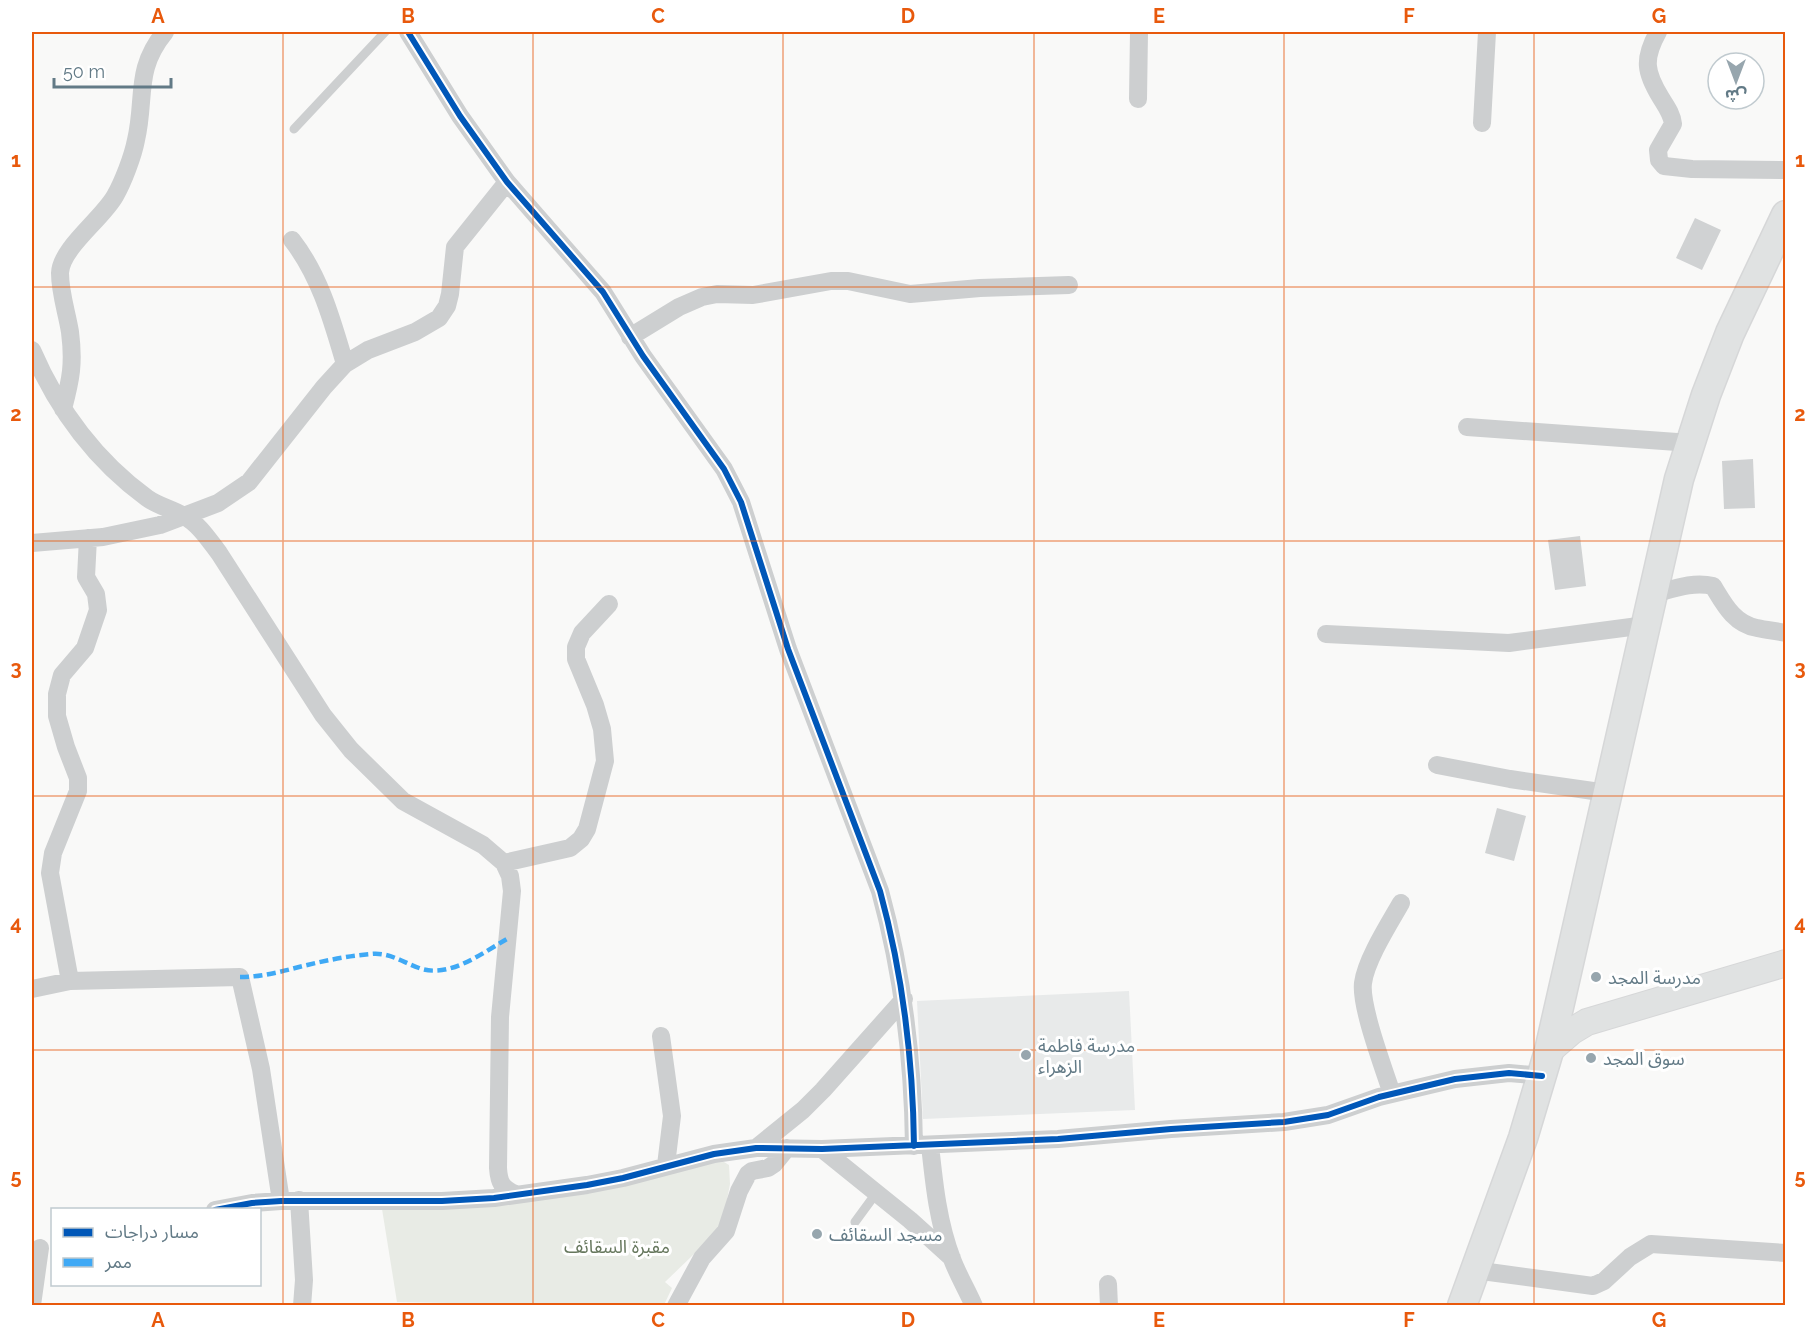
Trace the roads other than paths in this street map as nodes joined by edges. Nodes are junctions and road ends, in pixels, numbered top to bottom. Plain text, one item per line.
1 (165, 32) edge
2 (385, 32) edge
3 (408, 32) edge
4 (1139, 32) edge
5 (1486, 32) edge
6 (1658, 32) edge
7 (1138, 99) dead end
8 (1482, 123) dead end
9 (294, 129) dead end
10 (1785, 170) edge
11 (507, 182) junction
12 (1785, 215) edge
13 (292, 240) dead end
14 (1069, 285) dead end
15 (630, 336) junction
16 (32, 350) edge
17 (345, 364) junction
18 (63, 409) junction
19 (1467, 427) dead end
20 (1691, 443) junction
21 (186, 517) junction
22 (88, 538) junction
23 (32, 543) edge
24 (1654, 594) junction
25 (609, 604) dead end
26 (1646, 625) junction
27 (1785, 633) edge
28 (1326, 634) dead end
29 (1437, 765) dead end
30 (1607, 794) junction
31 (504, 863) junction
32 (1401, 903) dead end
33 (1785, 963) edge
34 (70, 981) junction
35 (32, 989) edge
36 (904, 999) junction
37 (661, 1036) dead end
38 (1545, 1063) junction
39 (1392, 1094) junction
40 (922, 1145) junction
41 (756, 1148) junction
42 (787, 1148) junction
43 (822, 1149) junction
44 (666, 1166) junction
45 (877, 1192) junction
46 (515, 1194) junction
47 (290, 1201) junction
48 (221, 1208) edge
49 (855, 1222) dead end
50 (41, 1248) edge
51 (1785, 1253) edge
52 (952, 1258) junction
53 (1474, 1269) junction
54 (1108, 1284) dead end
55 (32, 1305) edge
56 (302, 1305) edge
57 (676, 1305) edge
58 (974, 1305) edge
59 (1109, 1305) edge
60 (1461, 1305) edge

1 - 18 street
2 - 9 lane
3 - 11 street
4 - 7 street
5 - 8 street
6 - 10 street
11 - 15 street
11 - 17 street
12 - 20 main road
13 - 17 street
14 - 15 street
15 - 36 street
16 - 18 street
17 - 21 street
18 - 21 street
19 - 20 street
20 - 24 main road
21 - 22 street
21 - 31 street
22 - 23 street
22 - 34 street
24 - 26 main road
24 - 27 street
25 - 31 street
26 - 28 street
26 - 30 main road
29 - 30 street
30 - 38 main road
31 - 46 street
32 - 39 street
33 - 38 street
34 - 35 street
34 - 47 street
36 - 40 street
36 - 41 street
37 - 44 street
38 - 39 street
38 - 53 main road
39 - 40 street
40 - 43 street
40 - 52 street
41 - 42 street
41 - 44 street
42 - 43 street
42 - 57 street
43 - 45 street
44 - 46 street
45 - 49 lane
45 - 52 street
46 - 47 street
47 - 48 street
47 - 56 street
50 - 55 street
51 - 53 street
52 - 58 street
53 - 60 main road
54 - 59 street

